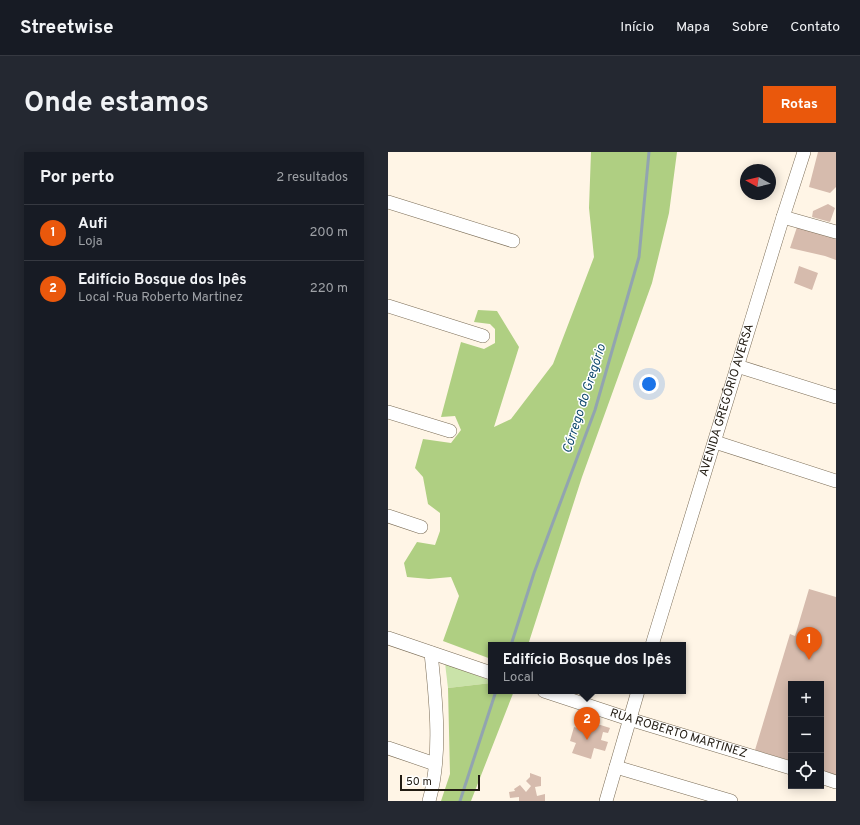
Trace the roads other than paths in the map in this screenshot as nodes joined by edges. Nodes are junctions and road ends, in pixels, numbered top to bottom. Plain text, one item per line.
1 (803, 154) edge
2 (388, 202) edge
3 (783, 217) junction
4 (836, 232) edge
5 (513, 241) dead end
6 (388, 306) edge
7 (483, 336) dead end
8 (737, 366) junction
9 (836, 397) edge
10 (388, 412) edge
11 (450, 431) dead end
12 (714, 442) junction
13 (836, 481) edge
14 (388, 516) edge
15 (421, 527) dead end
16 (388, 638) edge
17 (653, 642) edge
18 (431, 653) junction
19 (488, 672) edge
20 (553, 694) edge
21 (637, 694) edge
22 (629, 719) junction
23 (388, 748) edge
24 (435, 764) junction
25 (616, 767) junction
26 (788, 767) edge
27 (824, 778) edge
28 (836, 782) edge
29 (429, 801) edge
30 (606, 801) edge
31 (731, 801) edge

1 - 3 street, AVENIDA GREGÓRIO AVERSA
2 - 5 street
3 - 4 street
3 - 8 street, AVENIDA GREGÓRIO AVERSA
6 - 7 street
8 - 9 street
8 - 12 street, AVENIDA GREGÓRIO AVERSA
10 - 11 street
12 - 13 street
12 - 17 street, AVENIDA GREGÓRIO AVERSA
14 - 15 street
16 - 18 street
18 - 19 street
18 - 24 street
20 - 22 street, RUA ROBERTO MARTINEZ
21 - 22 street
22 - 25 street
22 - 26 street, RUA ROBERTO MARTINEZ
23 - 24 street
24 - 29 street
25 - 30 street
25 - 31 street
27 - 28 street

